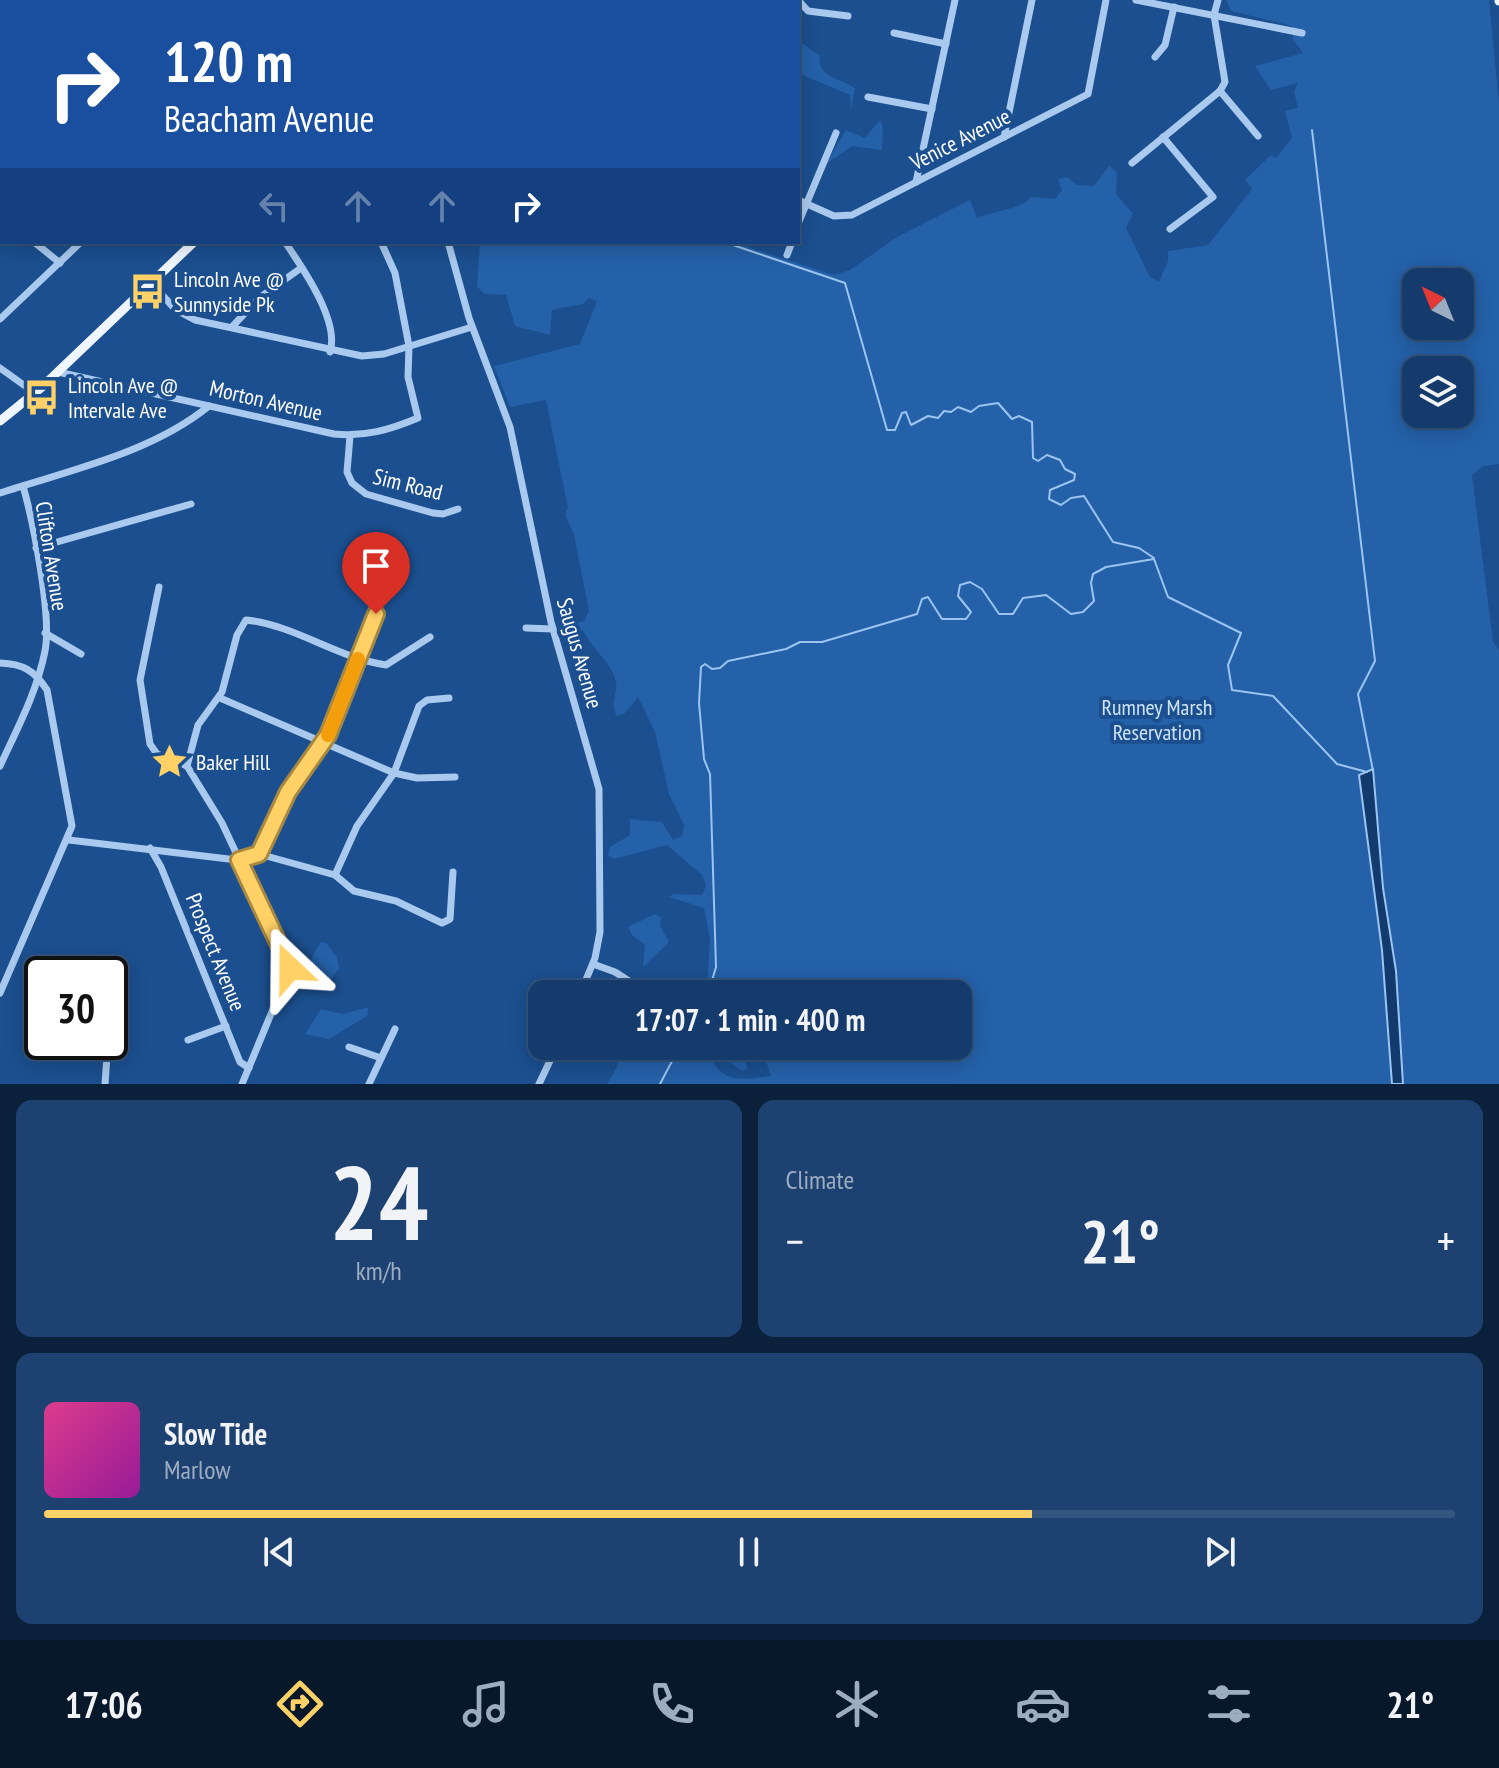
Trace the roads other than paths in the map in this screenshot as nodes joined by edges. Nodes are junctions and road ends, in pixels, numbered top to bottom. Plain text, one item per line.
1 (955, 0) edge
2 (1032, 0) edge
3 (1106, 0) edge
4 (1136, 0) edge
5 (1218, 0) edge
6 (800, 2) edge
7 (1174, 7) junction
8 (1214, 15) junction
9 (848, 16) dead end
10 (894, 33) dead end
11 (1302, 33) dead end
12 (946, 44) junction
13 (1155, 57) dead end
14 (1220, 91) junction
15 (868, 97) dead end
16 (932, 109) junction
17 (836, 133) dead end
18 (1258, 136) dead end
19 (1004, 137) junction
20 (1163, 137) junction
21 (1132, 163) dead end
22 (916, 182) junction
23 (802, 202) edge
24 (1170, 229) dead end
25 (36, 244) edge
26 (79, 244) edge
27 (192, 244) edge
28 (286, 244) edge
29 (382, 244) edge
30 (449, 244) edge
31 (791, 244) edge
32 (787, 255) dead end
33 (60, 263) junction
34 (301, 268) junction
35 (150, 282) junction
36 (0, 319) edge
37 (232, 327) junction
38 (472, 327) junction
39 (409, 346) junction
40 (330, 352) junction
41 (0, 368) edge
42 (58, 372) junction
43 (35, 393) junction
44 (209, 406) junction
45 (0, 409) edge
46 (13, 411) junction
47 (0, 421) edge
48 (350, 436) junction
49 (23, 486) junction
50 (0, 493) edge
51 (191, 504) dead end
52 (458, 509) dead end
53 (36, 548) junction
54 (159, 587) dead end
55 (376, 614) dead end
56 (526, 628) dead end
57 (553, 629) junction
58 (45, 633) junction
59 (430, 637) dead end
60 (81, 654) dead end
61 (357, 661) junction
62 (0, 663) edge
63 (39, 678) junction
64 (220, 698) junction
65 (449, 698) dead end
66 (324, 744) junction
67 (0, 766) edge
68 (187, 766) junction
69 (394, 773) junction
70 (455, 777) dead end
71 (69, 840) junction
72 (150, 848) junction
73 (259, 854) junction
74 (239, 860) junction
75 (453, 872) dead end
76 (335, 875) junction
77 (593, 964) junction
78 (586, 980) edge
79 (627, 980) edge
80 (0, 993) edge
81 (226, 1026) junction
82 (395, 1029) dead end
83 (188, 1040) dead end
84 (349, 1047) dead end
85 (381, 1058) junction
86 (107, 1060) edge
87 (550, 1060) edge
88 (249, 1068) junction
89 (105, 1084) edge
90 (242, 1084) edge
91 (369, 1084) edge
92 (539, 1084) edge

1 - 12 street
2 - 19 street
3 - 19 street, Venice Avenue
4 - 7 street
5 - 8 street
6 - 9 street
7 - 8 street
7 - 13 street
8 - 11 street
8 - 14 street
10 - 12 street
12 - 16 street
14 - 18 street
14 - 20 street
15 - 16 street
16 - 22 street
17 - 23 street
19 - 22 street, Venice Avenue
20 - 21 street
20 - 24 street
22 - 23 street, Venice Avenue
25 - 33 street
26 - 33 street
27 - 35 main road
28 - 34 street
29 - 39 street
30 - 38 street, Saugus Avenue
31 - 32 street
33 - 36 street
34 - 37 street
34 - 40 street
35 - 37 street
35 - 42 main road
37 - 40 street
38 - 39 street
38 - 57 street, Saugus Avenue
39 - 40 street
39 - 48 street, Morton Avenue
41 - 43 street
42 - 43 main road
42 - 44 street, Morton Avenue
43 - 46 main road
44 - 48 street, Morton Avenue
44 - 49 street
45 - 46 street
46 - 47 main road
48 - 52 street, Sim Road
49 - 50 street
49 - 53 street, Clifton Avenue
51 - 53 street
53 - 58 street, Clifton Avenue
54 - 68 street
55 - 61 street
56 - 57 street
57 - 77 street, Saugus Avenue
58 - 60 street
58 - 63 street, Clifton Avenue
59 - 61 street
61 - 64 street
61 - 66 street
62 - 63 street
63 - 67 street, Clifton Avenue
63 - 71 street
64 - 66 street
64 - 68 street
65 - 69 street
66 - 69 street
66 - 73 street
68 - 74 street
69 - 70 street
69 - 76 street
71 - 72 street
71 - 80 street
72 - 74 street
72 - 81 street, Prospect Avenue
73 - 74 street
73 - 76 street
74 - 88 street
75 - 76 street
77 - 78 street, Saugus Avenue
77 - 79 street
81 - 83 street
81 - 88 street, Prospect Avenue
82 - 85 street
84 - 85 street
85 - 91 street
86 - 89 street
87 - 92 street
88 - 90 street

